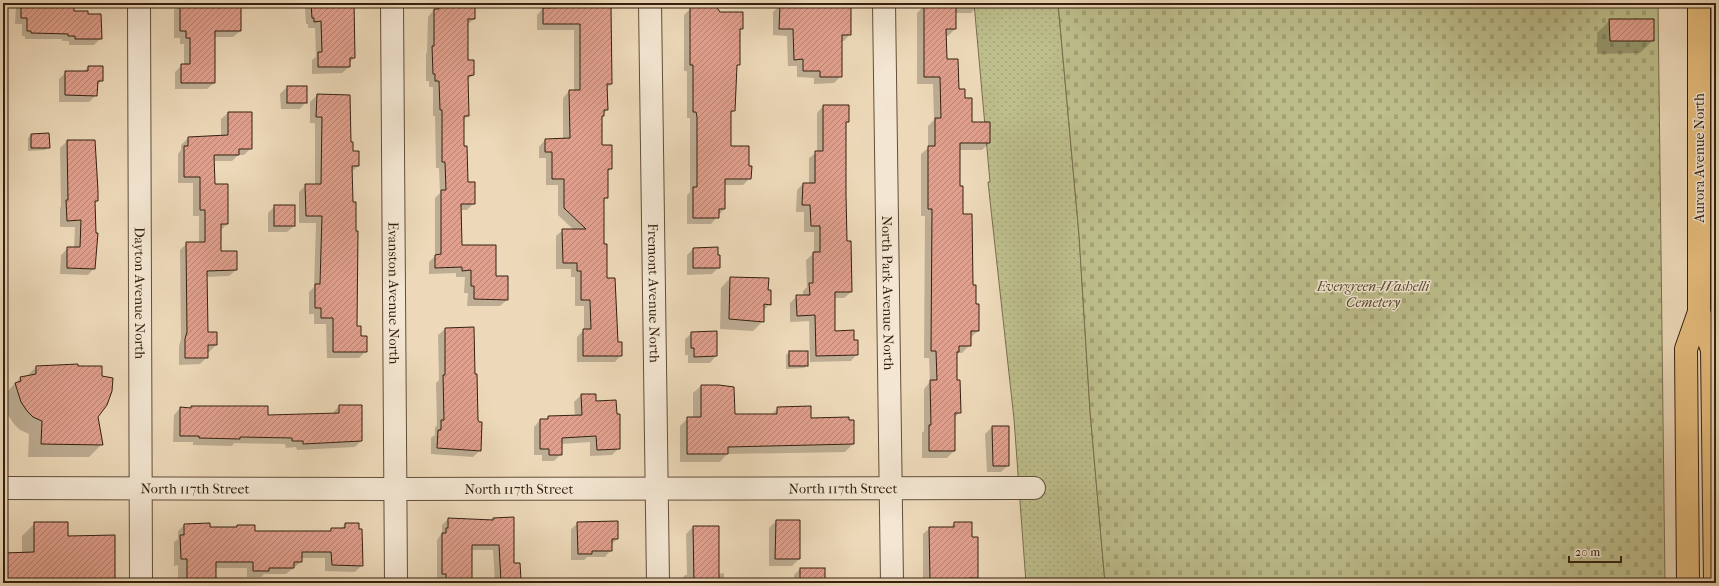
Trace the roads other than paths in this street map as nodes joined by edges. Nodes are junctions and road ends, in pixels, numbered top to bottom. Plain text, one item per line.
1 (139, 3) edge
2 (392, 3) edge
3 (650, 3) edge
4 (884, 3) edge
5 (1699, 3) edge
6 (1699, 312) junction
7 (3, 488) edge
8 (139, 488) junction
9 (657, 488) junction
10 (892, 488) junction
11 (1034, 488) dead end
12 (394, 489) junction
13 (140, 583) edge
14 (396, 583) edge
15 (658, 583) edge
16 (892, 583) edge
17 (1688, 583) edge
18 (1715, 583) edge

1 - 8 street, Dayton Avenue North
2 - 12 street, Evanston Avenue North
3 - 9 street, Fremont Avenue North
4 - 10 street, North Park Avenue North
5 - 6 highway, Aurora Avenue North
6 - 17 highway, Aurora Avenue North
6 - 18 highway, Aurora Avenue North
7 - 8 street, North 117th Street
8 - 12 street, North 117th Street
8 - 13 street, Dayton Avenue North
9 - 10 street, North 117th Street
9 - 12 street, North 117th Street
9 - 15 street, Fremont Avenue North
10 - 11 street, North 117th Street
10 - 16 street, North Park Avenue North
12 - 14 street, Evanston Avenue North

